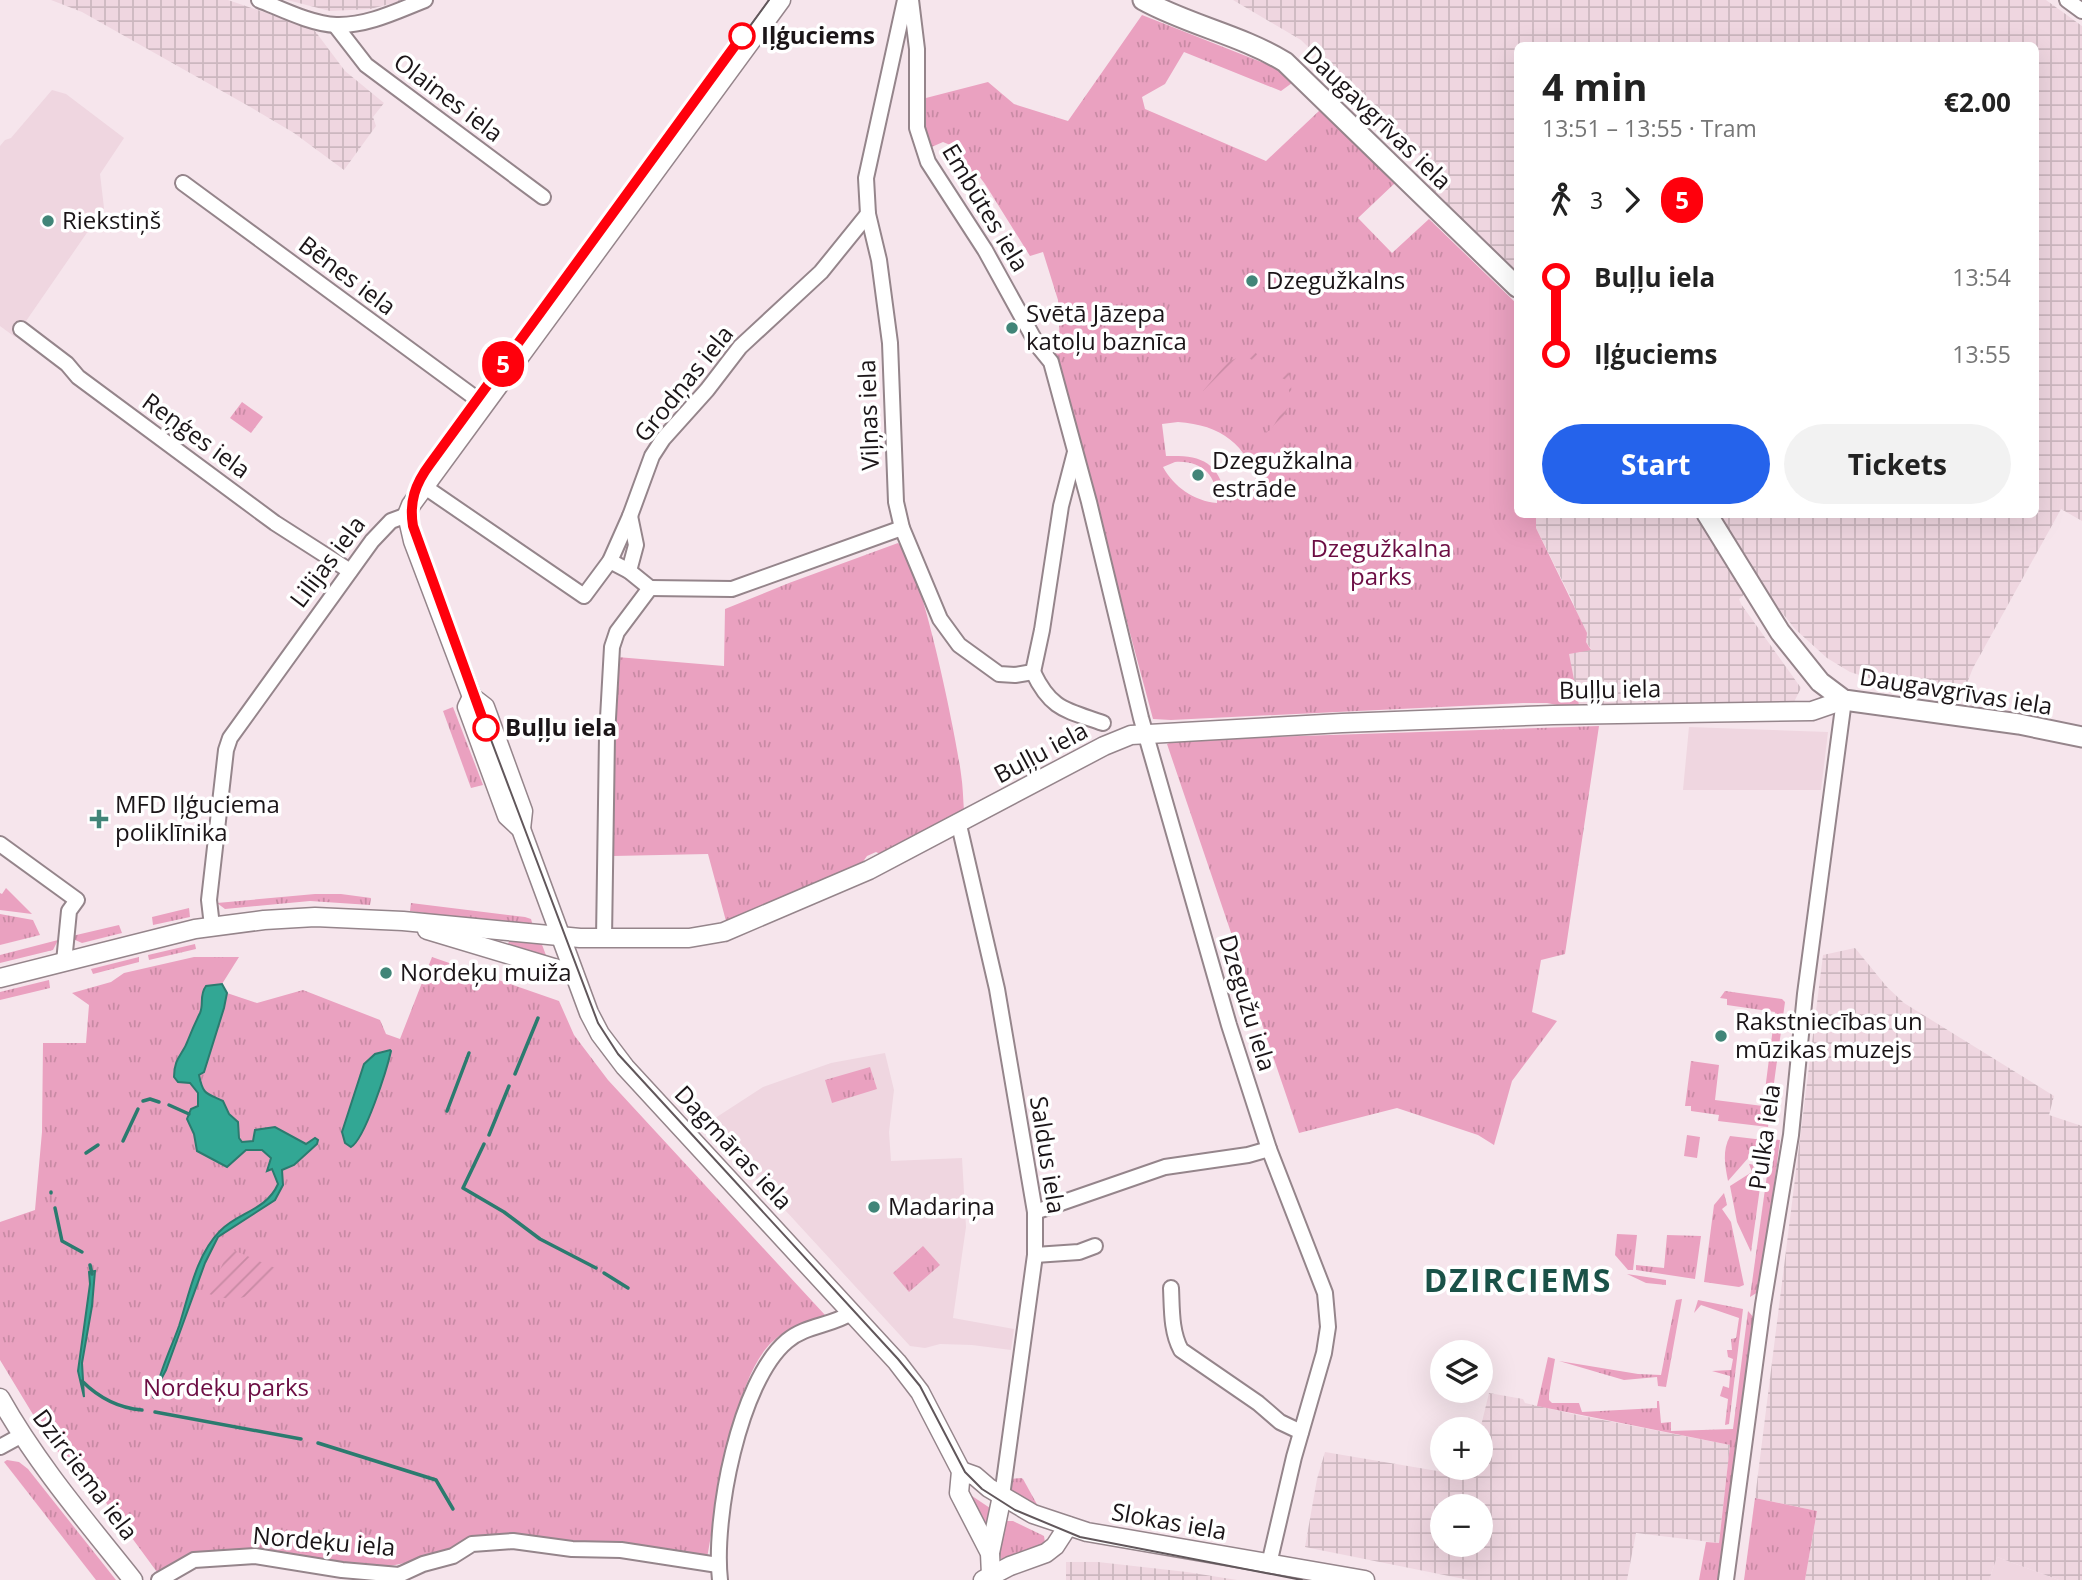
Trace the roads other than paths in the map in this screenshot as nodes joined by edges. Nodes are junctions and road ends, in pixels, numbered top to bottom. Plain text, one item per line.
1 (259, 0) edge
2 (425, 0) edge
3 (781, 0) edge
4 (905, 0) edge
5 (911, 0) edge
6 (1143, 0) edge
7 (2067, 0) edge
8 (2082, 11) edge
9 (335, 25) junction
10 (183, 183) dead end
11 (543, 197) dead end
12 (868, 214) junction
13 (1514, 284) edge
14 (21, 329) dead end
15 (485, 405) junction
16 (1076, 450) junction
17 (425, 487) junction
18 (407, 515) junction
19 (630, 516) junction
20 (1709, 518) edge
21 (902, 528) junction
22 (610, 561) junction
23 (350, 571) junction
24 (629, 571) junction
25 (650, 588) junction
26 (1033, 672) junction
27 (1844, 700) junction
28 (1103, 723) dead end
29 (1145, 734) junction
30 (2082, 737) edge
31 (959, 824) junction
32 (0, 844) edge
33 (403, 921) junction
34 (212, 926) junction
35 (561, 936) junction
36 (604, 939) junction
37 (64, 961) junction
38 (574, 974) junction
39 (0, 978) edge
40 (1269, 1149) junction
41 (1035, 1212) junction
42 (1095, 1246) dead end
43 (1035, 1255) junction
44 (1171, 1288) dead end
45 (851, 1313) junction
46 (0, 1398) edge
47 (1301, 1432) junction
48 (22, 1435) junction
49 (0, 1447) edge
50 (961, 1471) junction
51 (1002, 1496) junction
52 (1068, 1526) junction
53 (990, 1553) junction
54 (1269, 1564) junction
55 (719, 1573) edge
56 (1287, 1574) edge
57 (987, 1578) edge
58 (133, 1580) edge
59 (159, 1580) edge
60 (1365, 1580) edge
61 (1726, 1580) edge

1 - 9 street
2 - 9 street
3 - 15 street, Lilijas iela
4 - 12 street, Viļņas iela
5 - 16 street, Embūtes iela
6 - 13 main road, Daugavgrīvas iela
7 - 8 street
9 - 11 street, Olaines iela
10 - 15 street, Bēnes iela
12 - 19 street, Grodņas iela
12 - 21 street, Viļņas iela
14 - 23 street, Reņģes iela
15 - 17 street, Lilijas iela
16 - 26 street
16 - 29 street, Dzegužu iela
17 - 18 street, Lilijas iela
17 - 22 street
18 - 23 street, Lilijas iela
18 - 35 street, Dagmāras iela
19 - 22 street
19 - 24 street, Grodņas iela
20 - 27 main road, Daugavgrīvas iela
21 - 25 street
21 - 26 street, Viļņas iela
22 - 24 street
23 - 34 street, Lilijas iela
24 - 25 street
25 - 36 street
26 - 28 street
27 - 29 street, Buļļu iela
27 - 30 main road, Daugavgrīvas iela
27 - 61 street, Pulka iela
29 - 31 street, Buļļu iela
29 - 40 street, Dzegužu iela
31 - 36 street, Buļļu iela
31 - 41 street, Saldus iela
32 - 37 street
33 - 34 street, Buļļu iela
33 - 35 street, Buļļu iela
33 - 38 street
34 - 37 street, Buļļu iela
35 - 36 street, Buļļu iela
35 - 38 street, Dagmāras iela
37 - 39 street, Buļļu iela
38 - 45 street, Dagmāras iela
40 - 41 street
40 - 47 street, Dzegužu iela
41 - 43 street, Saldus iela
42 - 43 street
43 - 51 street, Saldus iela
44 - 47 street
45 - 50 street, Dagmāras iela
45 - 55 street
46 - 48 street, Dzirciema iela
47 - 54 street, Dzegužu iela
48 - 49 street
48 - 58 street, Dzirciema iela
50 - 51 street
50 - 53 street, Dagmāras iela
51 - 52 street
51 - 53 street
52 - 54 street, Slokas iela
52 - 57 street
53 - 57 street, Dagmāras iela
54 - 56 street, Slokas iela
55 - 59 street, Nordeķu iela
56 - 60 street, Slokas iela

